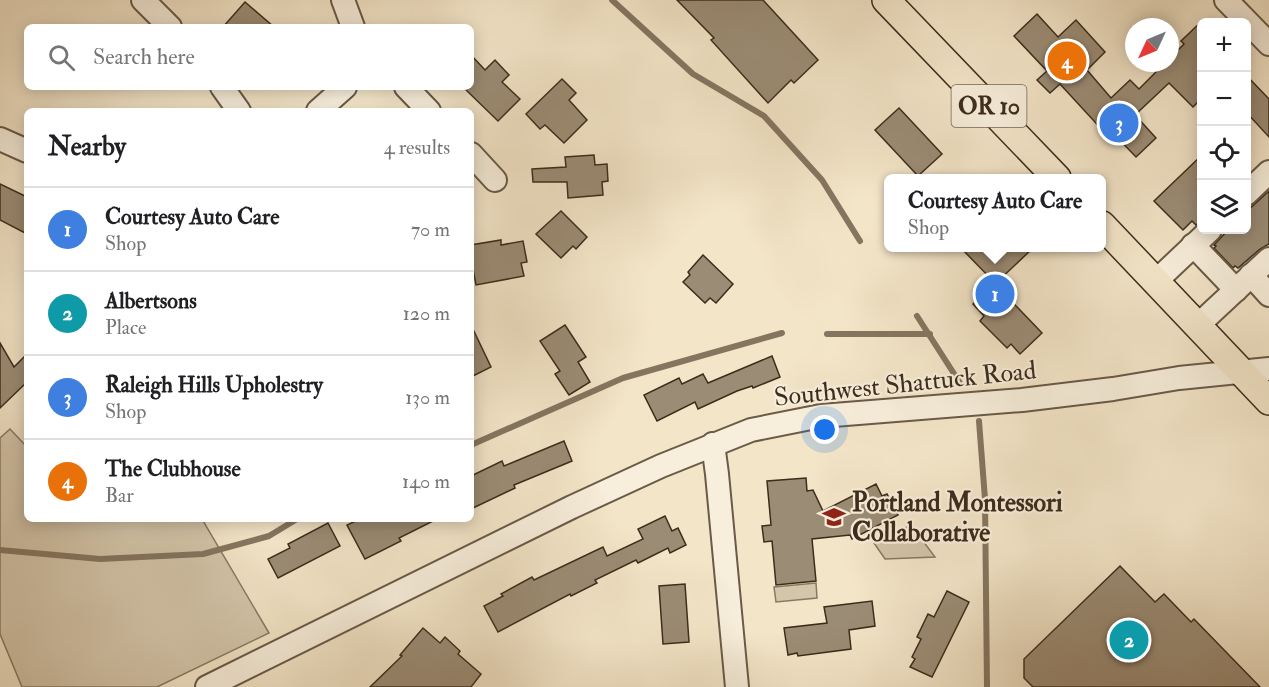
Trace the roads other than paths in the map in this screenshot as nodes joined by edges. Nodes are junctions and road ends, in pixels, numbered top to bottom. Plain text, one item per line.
1 (143, 0) edge
2 (343, 0) edge
3 (886, 0) edge
4 (1226, 0) edge
5 (167, 24) edge
6 (352, 24) edge
7 (1269, 44) edge
8 (224, 90) edge
9 (342, 90) edge
10 (409, 90) edge
11 (237, 108) edge
12 (321, 108) edge
13 (426, 108) edge
14 (0, 139) edge
15 (24, 150) edge
16 (474, 157) edge
17 (1269, 172) edge
18 (1053, 174) edge
19 (495, 180) dead end
20 (1251, 189) edge
21 (1106, 230) edge
22 (1205, 234) edge
23 (1193, 245) junction
24 (1269, 259) edge
25 (1155, 282) junction
26 (1243, 283) junction
27 (1269, 295) edge
28 (1197, 326) junction
29 (1269, 369) edge
30 (1241, 372) junction
31 (1269, 401) edge
32 (713, 444) junction
33 (207, 687) edge
34 (737, 687) edge

1 - 5 street
2 - 6 street
3 - 18 main road, OR 10
4 - 7 street
8 - 11 street
9 - 12 street
10 - 13 street
14 - 15 street
16 - 19 street
17 - 20 street
21 - 25 main road
22 - 23 street
23 - 25 street
23 - 26 street
24 - 26 street
25 - 28 main road
26 - 27 street
26 - 28 street
28 - 30 main road
29 - 30 street, Southwest Shattuck Road
30 - 31 main road
30 - 32 street, Southwest Shattuck Road
32 - 33 street, Southwest Shattuck Road
32 - 34 street

